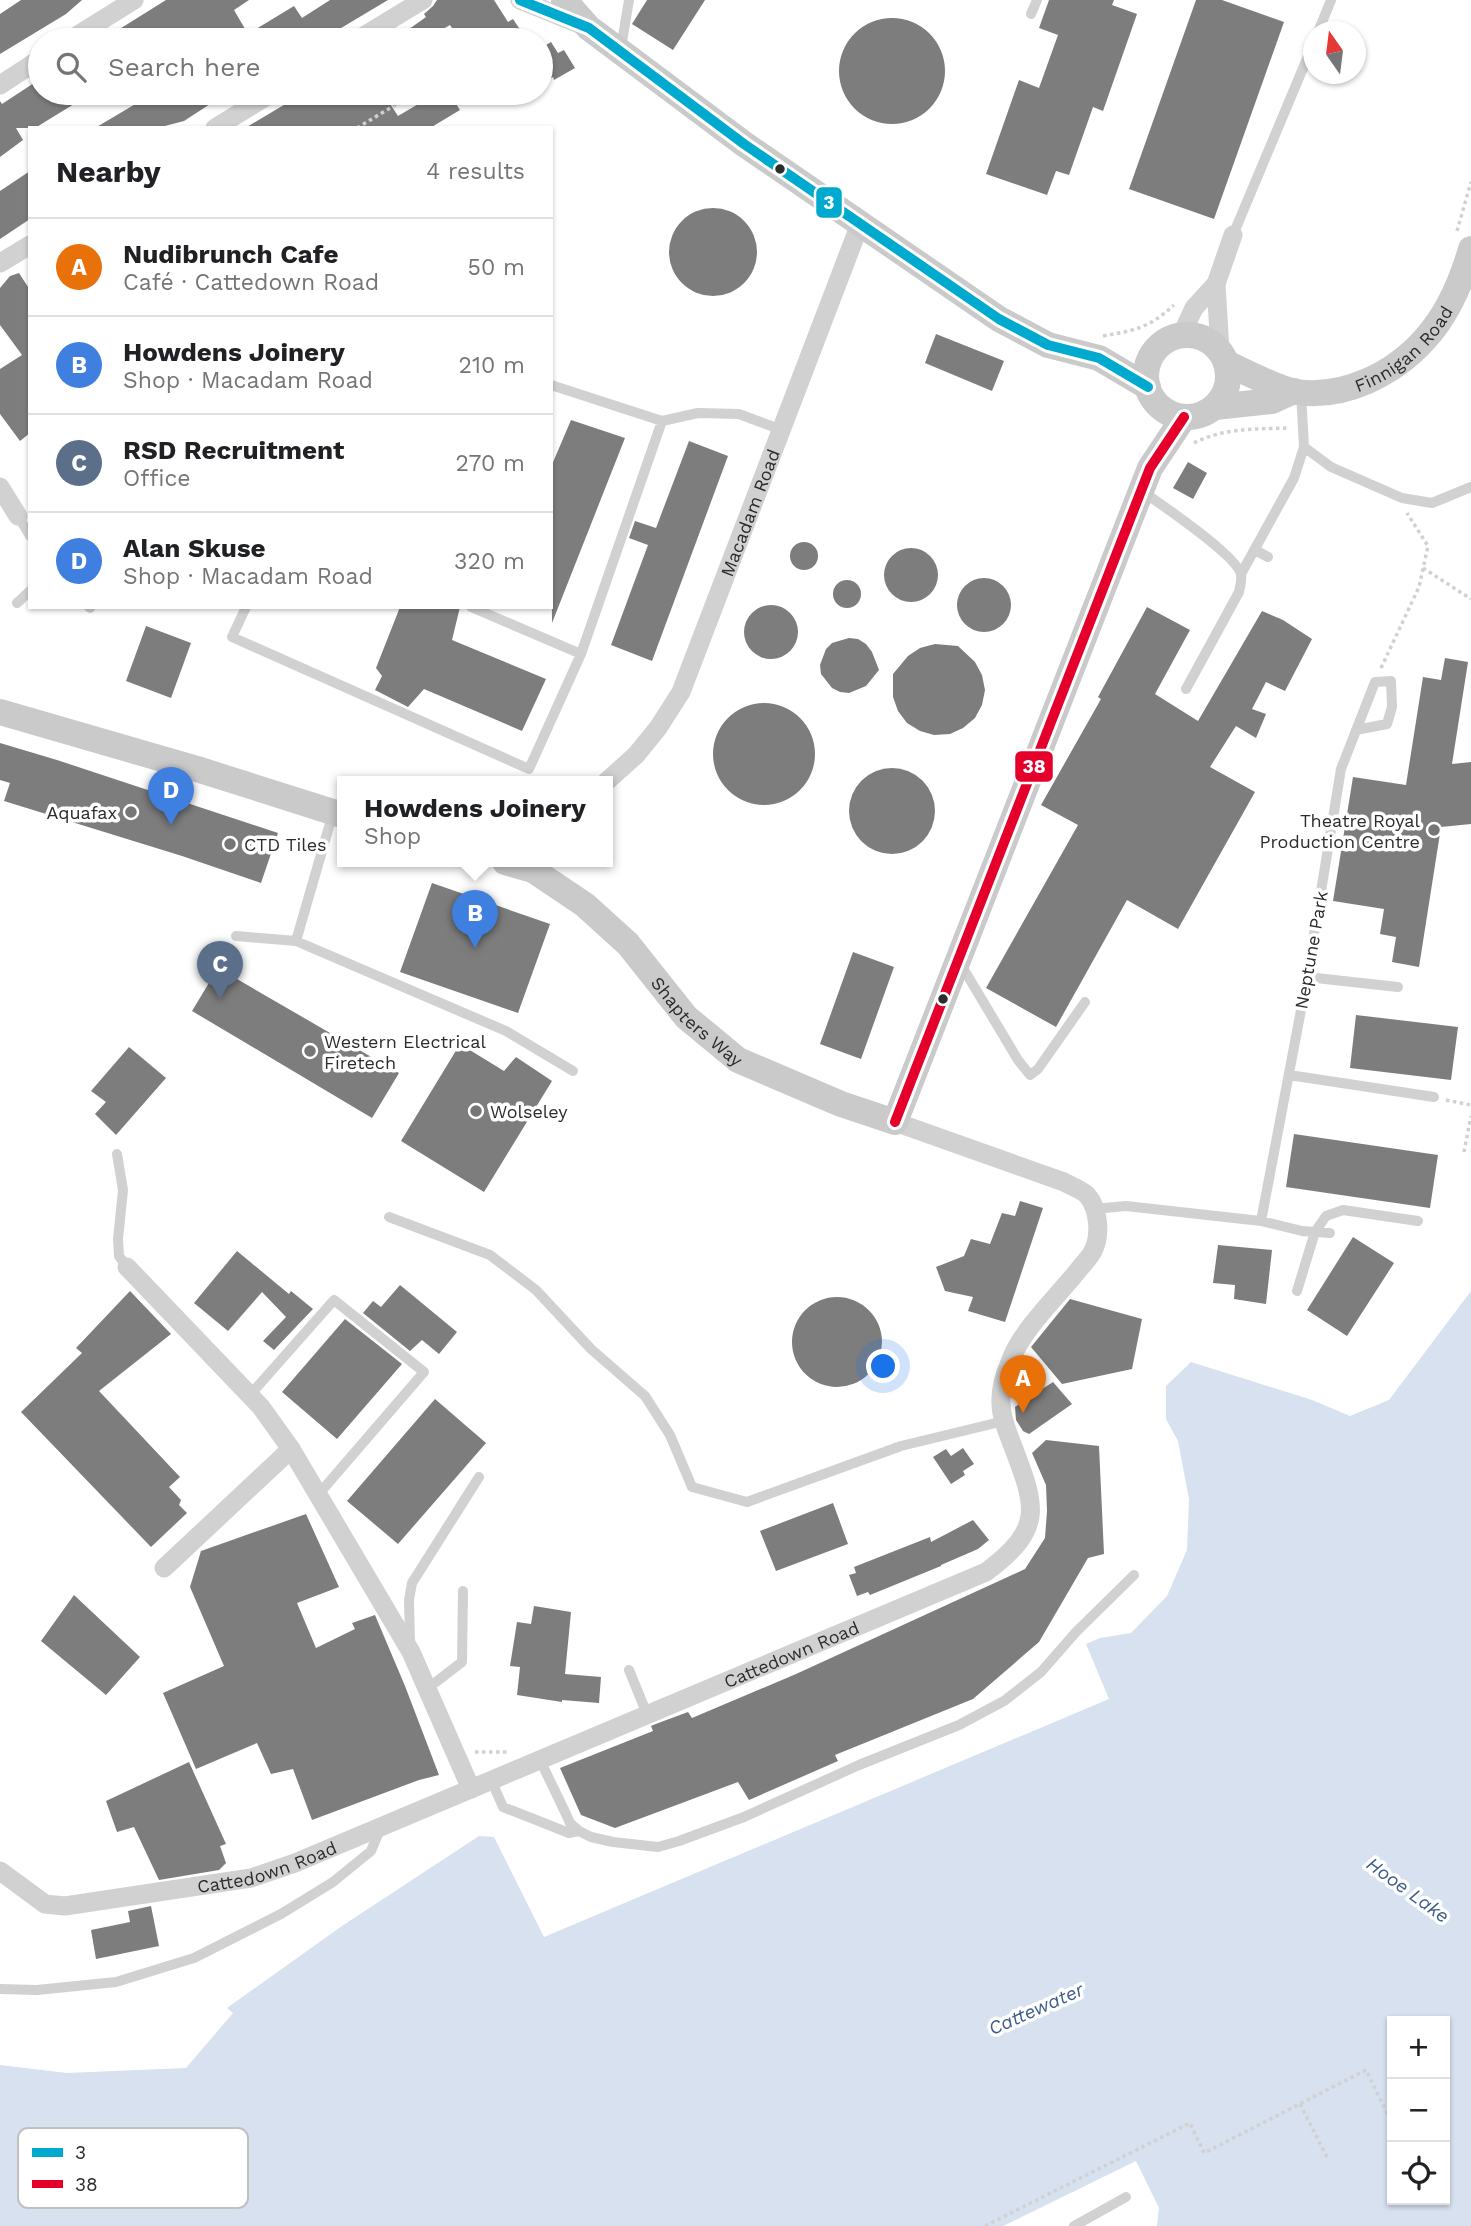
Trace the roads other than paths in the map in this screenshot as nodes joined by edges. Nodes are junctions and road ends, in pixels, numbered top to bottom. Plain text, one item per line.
1 (134, 0) edge
2 (423, 0) edge
3 (520, 0) edge
4 (564, 0) edge
5 (629, 0) edge
6 (1037, 0) edge
7 (1331, 0) edge
8 (1031, 14) dead end
9 (1322, 21) edge
10 (89, 28) edge
11 (377, 28) edge
12 (589, 28) junction
13 (620, 52) junction
14 (28, 67) edge
15 (1303, 68) edge
16 (0, 85) edge
17 (252, 105) edge
18 (218, 126) edge
19 (860, 224) junction
20 (1233, 235) joint
21 (1463, 244) edge
22 (28, 250) edge
23 (0, 263) edge
24 (1216, 284) junction
25 (1181, 336) junction
26 (1099, 347) junction
27 (1156, 349) junction
28 (1223, 357) junction
29 (553, 386) edge
30 (1297, 392) junction
31 (1152, 395) junction
32 (1215, 407) junction
33 (1184, 417) junction
34 (662, 421) junction
35 (782, 430) junction
36 (1304, 447) junction
37 (1145, 479) junction
38 (0, 487) edge
39 (1471, 487) edge
40 (18, 516) joint
41 (28, 533) edge
42 (1255, 550) junction
43 (1268, 557) dead end
44 (1241, 574) junction
45 (28, 593) edge
46 (18, 603) dead end
47 (245, 609) edge
48 (476, 609) edge
49 (581, 654) junction
50 (1186, 689) dead end
51 (0, 712) edge
52 (1356, 730) junction
53 (613, 776) edge
54 (337, 814) edge
55 (337, 817) edge
56 (537, 867) edge
57 (236, 936) dead end
58 (296, 941) junction
59 (958, 959) junction
60 (1307, 977) junction
61 (1398, 987) dead end
62 (1085, 1002) dead end
63 (573, 1071) dead end
64 (1289, 1075) junction
65 (1434, 1097) road end
66 (895, 1122) junction
67 (117, 1154) dead end
68 (1094, 1209) junction
69 (389, 1217) dead end
70 (1261, 1221) junction
71 (1418, 1221) dead end
72 (1315, 1232) junction
73 (1330, 1233) dead end
74 (127, 1267) joint
75 (1297, 1291) dead end
76 (250, 1395) junction
77 (1004, 1421) junction
78 (291, 1449) junction
79 (479, 1477) dead end
80 (318, 1495) junction
81 (164, 1567) dead end
82 (1134, 1575) dead end
83 (463, 1591) dead end
84 (411, 1652) junction
85 (629, 1670) dead end
86 (426, 1687) junction
87 (647, 1714) junction
88 (540, 1760) junction
89 (491, 1780) junction
90 (471, 1789) junction
91 (381, 1827) junction
92 (579, 1831) junction
93 (0, 1871) edge
94 (0, 1989) edge
95 (1126, 2197) dead end
96 (1074, 2226) edge

1 - 10 street
2 - 11 street
3 - 12 street
4 - 12 street
5 - 13 lane
6 - 8 lane
7 - 9 lane
12 - 13 street
13 - 19 street
14 - 16 street
15 - 20 lane
17 - 18 street
19 - 26 street
19 - 35 street, Macadam Road
20 - 24 street
21 - 30 street, Finnigan Road
22 - 23 street
24 - 25 street
24 - 28 street
25 - 27 street
25 - 28 street
26 - 27 street
26 - 31 street
27 - 31 street
28 - 30 street, Finnigan Road
28 - 32 street
29 - 34 lane
30 - 32 street, Finnigan Road
30 - 36 lane
31 - 33 street
31 - 37 street
32 - 33 street
33 - 37 street
34 - 35 lane
34 - 49 lane
35 - 53 street, Macadam Road
36 - 39 lane
36 - 42 lane
37 - 44 lane
37 - 59 street
38 - 40 street
40 - 41 lane
42 - 43 lane
42 - 44 lane
44 - 50 lane
45 - 46 lane
47 - 49 lane
48 - 49 lane
51 - 54 street
52 - 52 lane, Neptune Park
52 - 60 lane, Neptune Park
55 - 58 lane
56 - 66 street, Shapters Way
57 - 58 lane
58 - 63 lane
59 - 62 lane
59 - 66 street
60 - 61 lane
60 - 64 lane, Neptune Park
64 - 65 lane
64 - 70 lane, Neptune Park
66 - 68 street
67 - 74 lane
68 - 70 lane
68 - 77 street, Cattedown Road
69 - 77 lane
70 - 72 lane
71 - 72 lane
72 - 73 lane
72 - 75 lane
74 - 76 street
76 - 78 street
76 - 80 lane
77 - 87 street, Cattedown Road
78 - 80 street
78 - 81 street
79 - 84 lane
80 - 84 street
82 - 92 lane
83 - 86 lane
84 - 86 street
85 - 87 lane
86 - 90 street
87 - 88 street, Cattedown Road
88 - 89 street, Cattedown Road
88 - 92 lane
89 - 90 street, Cattedown Road
89 - 92 lane
90 - 91 street, Cattedown Road
91 - 93 street, Cattedown Road
91 - 94 lane
95 - 96 lane

